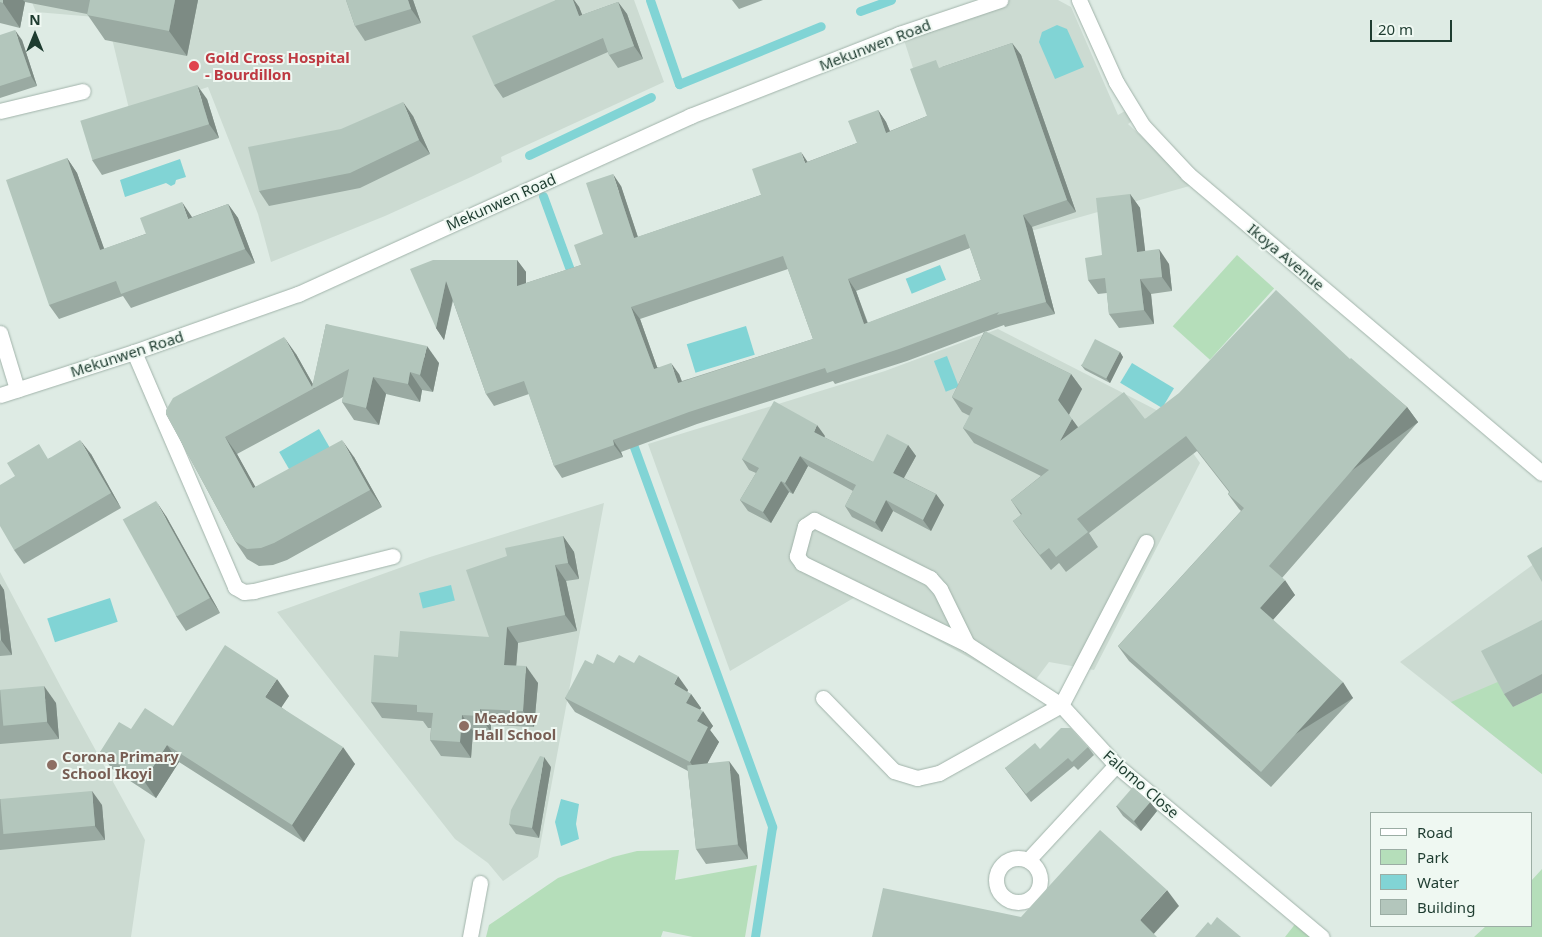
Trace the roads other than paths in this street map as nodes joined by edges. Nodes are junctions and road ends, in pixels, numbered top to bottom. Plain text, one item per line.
1 (1000, 0) edge
2 (1079, 0) edge
3 (83, 91) dead end
4 (0, 111) edge
5 (0, 333) edge
6 (134, 352) junction
7 (17, 390) junction
8 (0, 395) edge
9 (1542, 473) edge
10 (1146, 542) dead end
11 (393, 556) dead end
12 (967, 644) junction
13 (823, 698) dead end
14 (1061, 705) junction
15 (1116, 765) junction
16 (1028, 860) dead end
17 (480, 883) dead end
18 (470, 937) edge
19 (1322, 937) edge

1 - 6 street, Mekunwen Road
2 - 9 street, Ikoya Avenue
3 - 4 street
5 - 7 street
6 - 7 street, Mekunwen Road
6 - 11 street
7 - 8 street, Mekunwen Road
10 - 14 street
12 - 12 street, Falomo Close
12 - 14 street, Falomo Close
13 - 14 street
14 - 15 street, Falomo Close
15 - 16 street
15 - 19 street, Falomo Close
17 - 18 street

